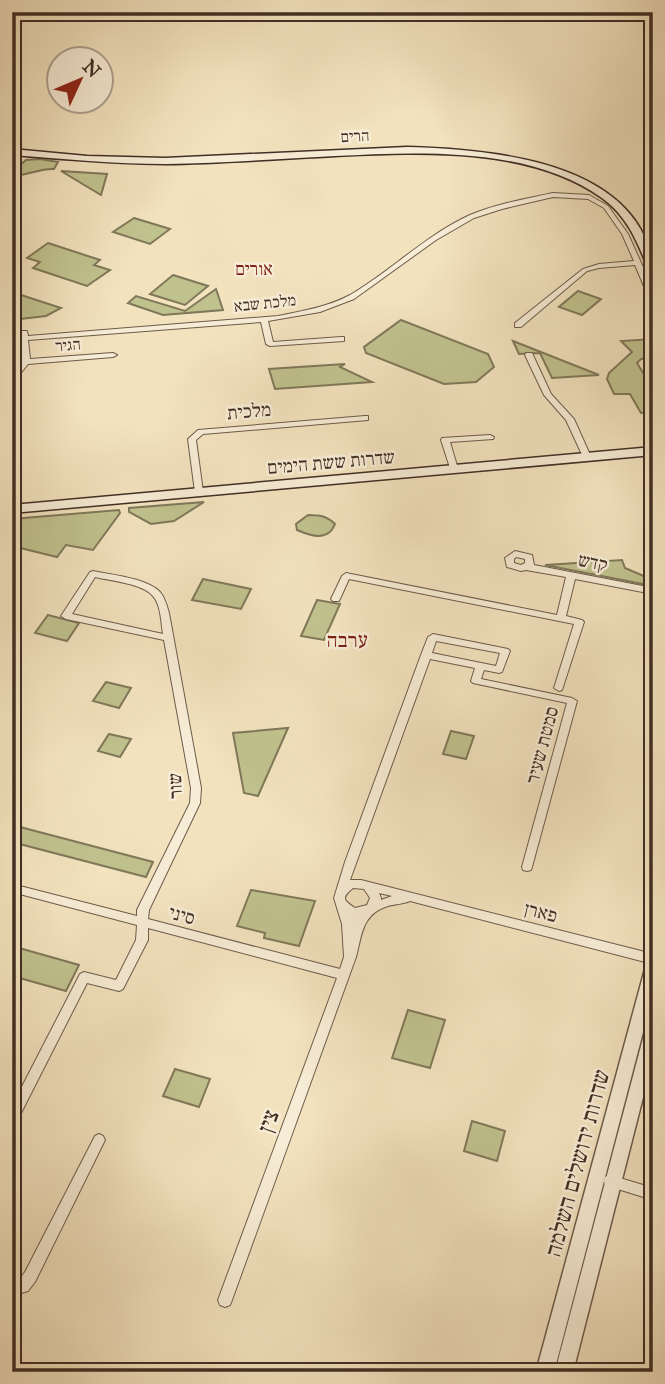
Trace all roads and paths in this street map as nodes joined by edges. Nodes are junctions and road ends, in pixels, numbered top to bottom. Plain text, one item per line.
1 (15, 154) edge
2 (638, 263) junction
3 (653, 268) edge
4 (653, 298) edge
5 (264, 318) junction
6 (518, 325) dead end
7 (23, 335) junction
8 (12, 336) edge
9 (341, 339) dead end
10 (113, 355) dead end
11 (529, 355) dead end
12 (26, 362) junction
13 (17, 404) dead end
14 (365, 418) dead end
15 (490, 437) dead end
16 (653, 442) edge
17 (653, 451) edge
18 (585, 452) junction
19 (452, 464) junction
20 (199, 487) junction
21 (12, 499) edge
22 (12, 509) edge
23 (527, 567) dead end
24 (571, 576) junction
25 (653, 591) edge
26 (336, 599) dead end
27 (561, 618) junction
28 (168, 638) junction
29 (426, 655) junction
30 (480, 667) junction
31 (559, 688) dead end
32 (350, 862) junction
33 (527, 867) dead end
34 (365, 885) junction
35 (12, 888) edge
36 (341, 898) junction
37 (421, 900) junction
38 (370, 909) junction
39 (143, 923) junction
40 (350, 957) junction
41 (653, 959) edge
42 (653, 965) edge
43 (343, 975) junction
44 (653, 1027) edge
45 (12, 1119) edge
46 (99, 1140) dead end
47 (597, 1176) junction
48 (614, 1182) junction
49 (653, 1194) edge
50 (12, 1289) edge
51 (225, 1300) dead end
52 (545, 1372) edge
53 (564, 1372) edge

1 - 3 main road, הרים
2 - 4 street, מלכת שבא
2 - 5 street, מלכת שבא
2 - 6 street
5 - 7 street, מלכת שבא
5 - 9 street
7 - 8 street, מלכת שבא
7 - 12 street
10 - 12 street, הגיר
11 - 18 street
12 - 13 street
14 - 20 street, מלכית
15 - 19 street
16 - 18 main road, שדרות ששת הימים
17 - 18 main road, שדרות ששת הימים
18 - 19 main road, שדרות ששת הימים
19 - 20 main road, שדרות ששת הימים
20 - 21 main road, שדרות ששת הימים
20 - 22 main road, שדרות ששת הימים
23 - 24 street, קדש
24 - 25 street, קדש
24 - 27 street
26 - 27 street
27 - 31 street
28 - 28 street, שור
28 - 39 street, שור
29 - 30 street
29 - 30 street, צין
29 - 32 street, צין
30 - 33 street, סמטת שעיר
32 - 34 street
32 - 36 street, צין
34 - 36 street
34 - 37 street, פארן
34 - 38 street
35 - 39 street, סיני
36 - 38 street
36 - 40 street, צין
37 - 38 street, פארן
37 - 41 street, פארן
38 - 40 street, צין
39 - 43 street, סיני
39 - 45 street, שור
40 - 43 street, צין
42 - 47 street, שדרות ירושלים השלמה
43 - 51 street, צין
44 - 48 street, שדרות ירושלים השלמה
46 - 50 street
47 - 48 street
47 - 52 street, שדרות ירושלים השלמה
48 - 49 street
48 - 53 street, שדרות ירושלים השלמה

